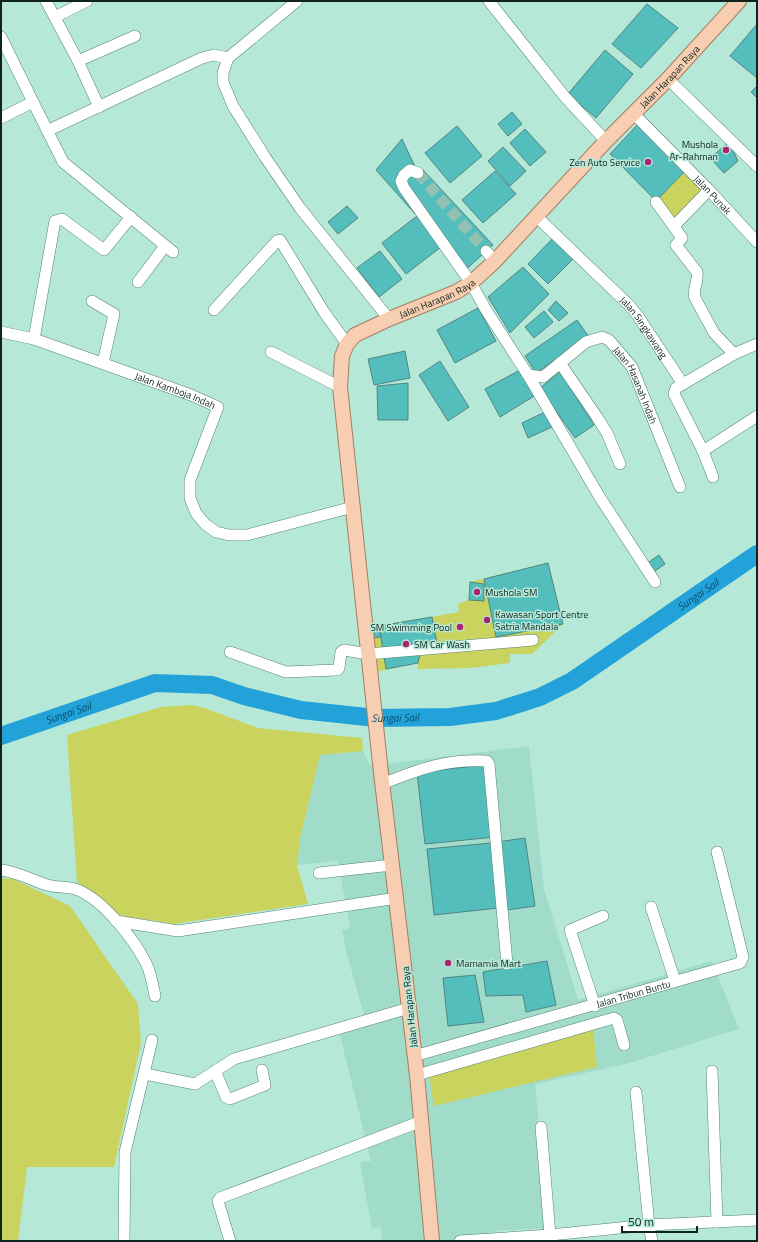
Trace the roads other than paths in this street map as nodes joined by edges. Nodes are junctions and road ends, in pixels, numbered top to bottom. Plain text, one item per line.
1 (46, 1) edge
2 (87, 1) edge
3 (297, 1) edge
4 (489, 1) edge
5 (739, 1) edge
6 (55, 17) junction
7 (1, 36) edge
8 (135, 36) dead end
9 (228, 58) junction
10 (78, 61) junction
11 (668, 79) junction
12 (33, 102) junction
13 (99, 106) junction
14 (633, 113) junction
15 (1, 118) edge
16 (47, 131) junction
17 (606, 141) junction
18 (757, 166) edge
19 (418, 172) dead end
20 (709, 190) junction
21 (656, 202) dead end
22 (131, 217) junction
23 (537, 217) junction
24 (674, 226) junction
25 (757, 242) edge
26 (486, 251) tunnel mouth
27 (495, 261) junction
28 (138, 282) dead end
29 (471, 283) junction
30 (92, 300) dead end
31 (214, 310) dead end
32 (389, 319) junction
33 (1, 332) edge
34 (34, 339) junction
35 (347, 344) junction
36 (757, 344) edge
37 (271, 352) dead end
38 (734, 354) junction
39 (103, 363) junction
40 (560, 363) junction
41 (528, 375) junction
42 (683, 384) junction
43 (340, 387) junction
44 (757, 416) edge
45 (703, 451) junction
46 (620, 464) dead end
47 (713, 477) dead end
48 (680, 487) dead end
49 (353, 507) junction
50 (655, 582) dead end
51 (533, 640) dead end
52 (230, 652) dead end
53 (368, 661) junction
54 (382, 779) junction
55 (717, 852) dead end
56 (392, 865) junction
57 (1, 870) edge
58 (319, 873) dead end
59 (396, 898) junction
60 (652, 907) dead end
61 (603, 916) dead end
62 (116, 921) junction
63 (507, 964) dead end
64 (675, 981) junction
65 (156, 996) dead end
66 (595, 1006) junction
67 (409, 1008) junction
68 (152, 1040) dead end
69 (624, 1045) dead end
70 (414, 1056) junction
71 (262, 1070) dead end
72 (216, 1071) junction
73 (712, 1071) dead end
74 (145, 1074) junction
75 (417, 1075) junction
76 (636, 1092) dead end
77 (422, 1121) junction
78 (541, 1127) dead end
79 (757, 1220) edge
80 (717, 1222) junction
81 (649, 1225) junction
82 (550, 1235) junction
83 (124, 1241) edge
84 (230, 1241) edge
85 (432, 1241) edge
86 (460, 1241) edge
87 (652, 1241) edge

1 - 6 street
2 - 6 street
3 - 9 street
4 - 17 street
5 - 11 main road, Jalan Harapan Raya
6 - 10 street
7 - 12 street
8 - 10 street
9 - 13 street
9 - 32 street
10 - 13 street
11 - 14 main road, Jalan Harapan Raya
11 - 18 street
12 - 15 street
12 - 16 street
13 - 16 street
14 - 17 main road, Jalan Harapan Raya
14 - 20 street, Jalan Punak
16 - 22 street
17 - 23 main road, Jalan Harapan Raya
19 - 29 street
20 - 24 street
20 - 25 street, Jalan Punak
21 - 24 street
22 - 28 street
22 - 34 street
23 - 27 main road, Jalan Harapan Raya
23 - 42 street, Jalan Singkawang
24 - 38 street
26 - 27 street
27 - 29 main road, Jalan Harapan Raya
29 - 32 main road, Jalan Harapan Raya
29 - 41 street
30 - 39 street
31 - 35 street
32 - 35 main road, Jalan Harapan Raya
33 - 34 street, Jalan Kamboja Indah
34 - 39 street, Jalan Kamboja Indah
35 - 43 main road
36 - 38 street
37 - 43 street
38 - 42 street
39 - 49 street, Jalan Kamboja Indah
40 - 41 street, Jalan Hasanah Indah
40 - 46 street
40 - 48 street, Jalan Hasanah Indah
41 - 50 street
42 - 45 street
43 - 49 main road
44 - 45 street
45 - 47 street
49 - 53 main road
51 - 53 street
52 - 53 street
53 - 54 main road, Jalan Harapan Raya
54 - 56 main road, Jalan Harapan Raya
54 - 63 street
55 - 64 street, Jalan Tribun Buntu
56 - 58 street
56 - 59 main road, Jalan Harapan Raya
57 - 62 street
59 - 62 street
59 - 67 main road, Jalan Harapan Raya
60 - 64 street
61 - 66 street
62 - 65 street
64 - 66 street, Jalan Tribun Buntu
66 - 70 street, Jalan Tribun Buntu
67 - 70 main road, Jalan Harapan Raya
67 - 72 street
68 - 74 street
69 - 75 street
70 - 75 main road, Jalan Harapan Raya
71 - 72 street
72 - 74 street
73 - 80 street
74 - 83 street
75 - 77 main road, Jalan Harapan Raya
76 - 81 street
77 - 84 street
77 - 85 main road, Jalan Harapan Raya
78 - 82 street
79 - 80 street
80 - 81 street
81 - 82 street
81 - 87 street
82 - 86 street

